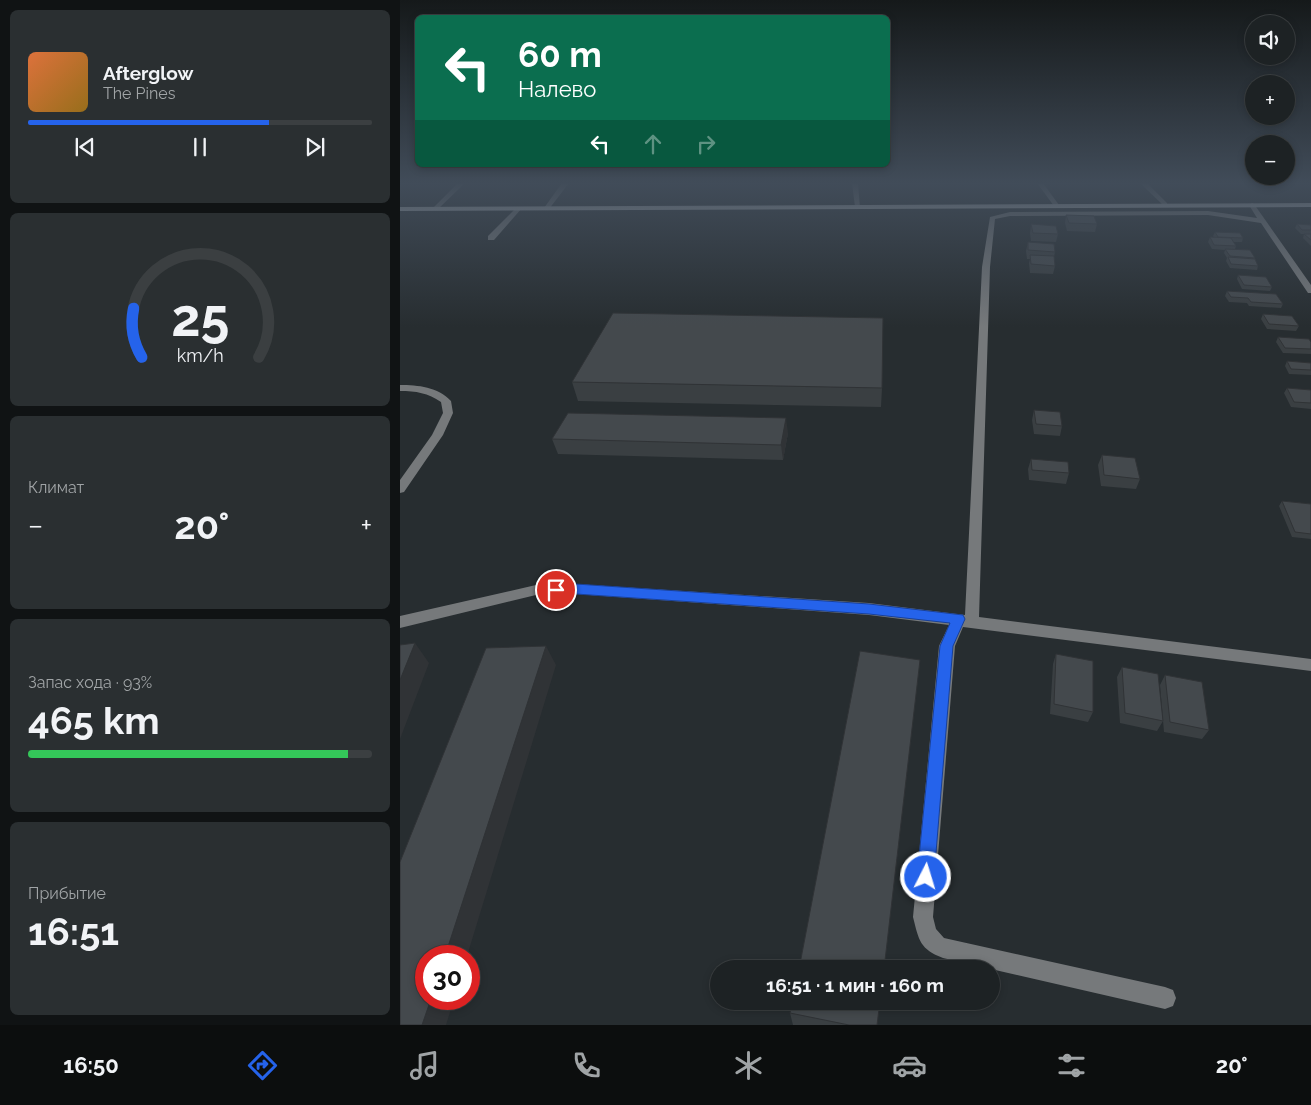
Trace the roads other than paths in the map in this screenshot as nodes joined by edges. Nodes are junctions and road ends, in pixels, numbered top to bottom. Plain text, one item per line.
1 (498, 231) edge
2 (990, 231) edge
3 (1270, 231) edge
4 (491, 238) dead end
5 (1311, 291) edge
6 (400, 388) edge
7 (400, 489) edge
8 (965, 620) junction
9 (400, 622) edge
10 (1311, 665) edge
11 (1165, 998) dead end

1 - 4 street
2 - 8 street
3 - 5 street
6 - 7 street
8 - 9 street
8 - 10 street
8 - 11 street

